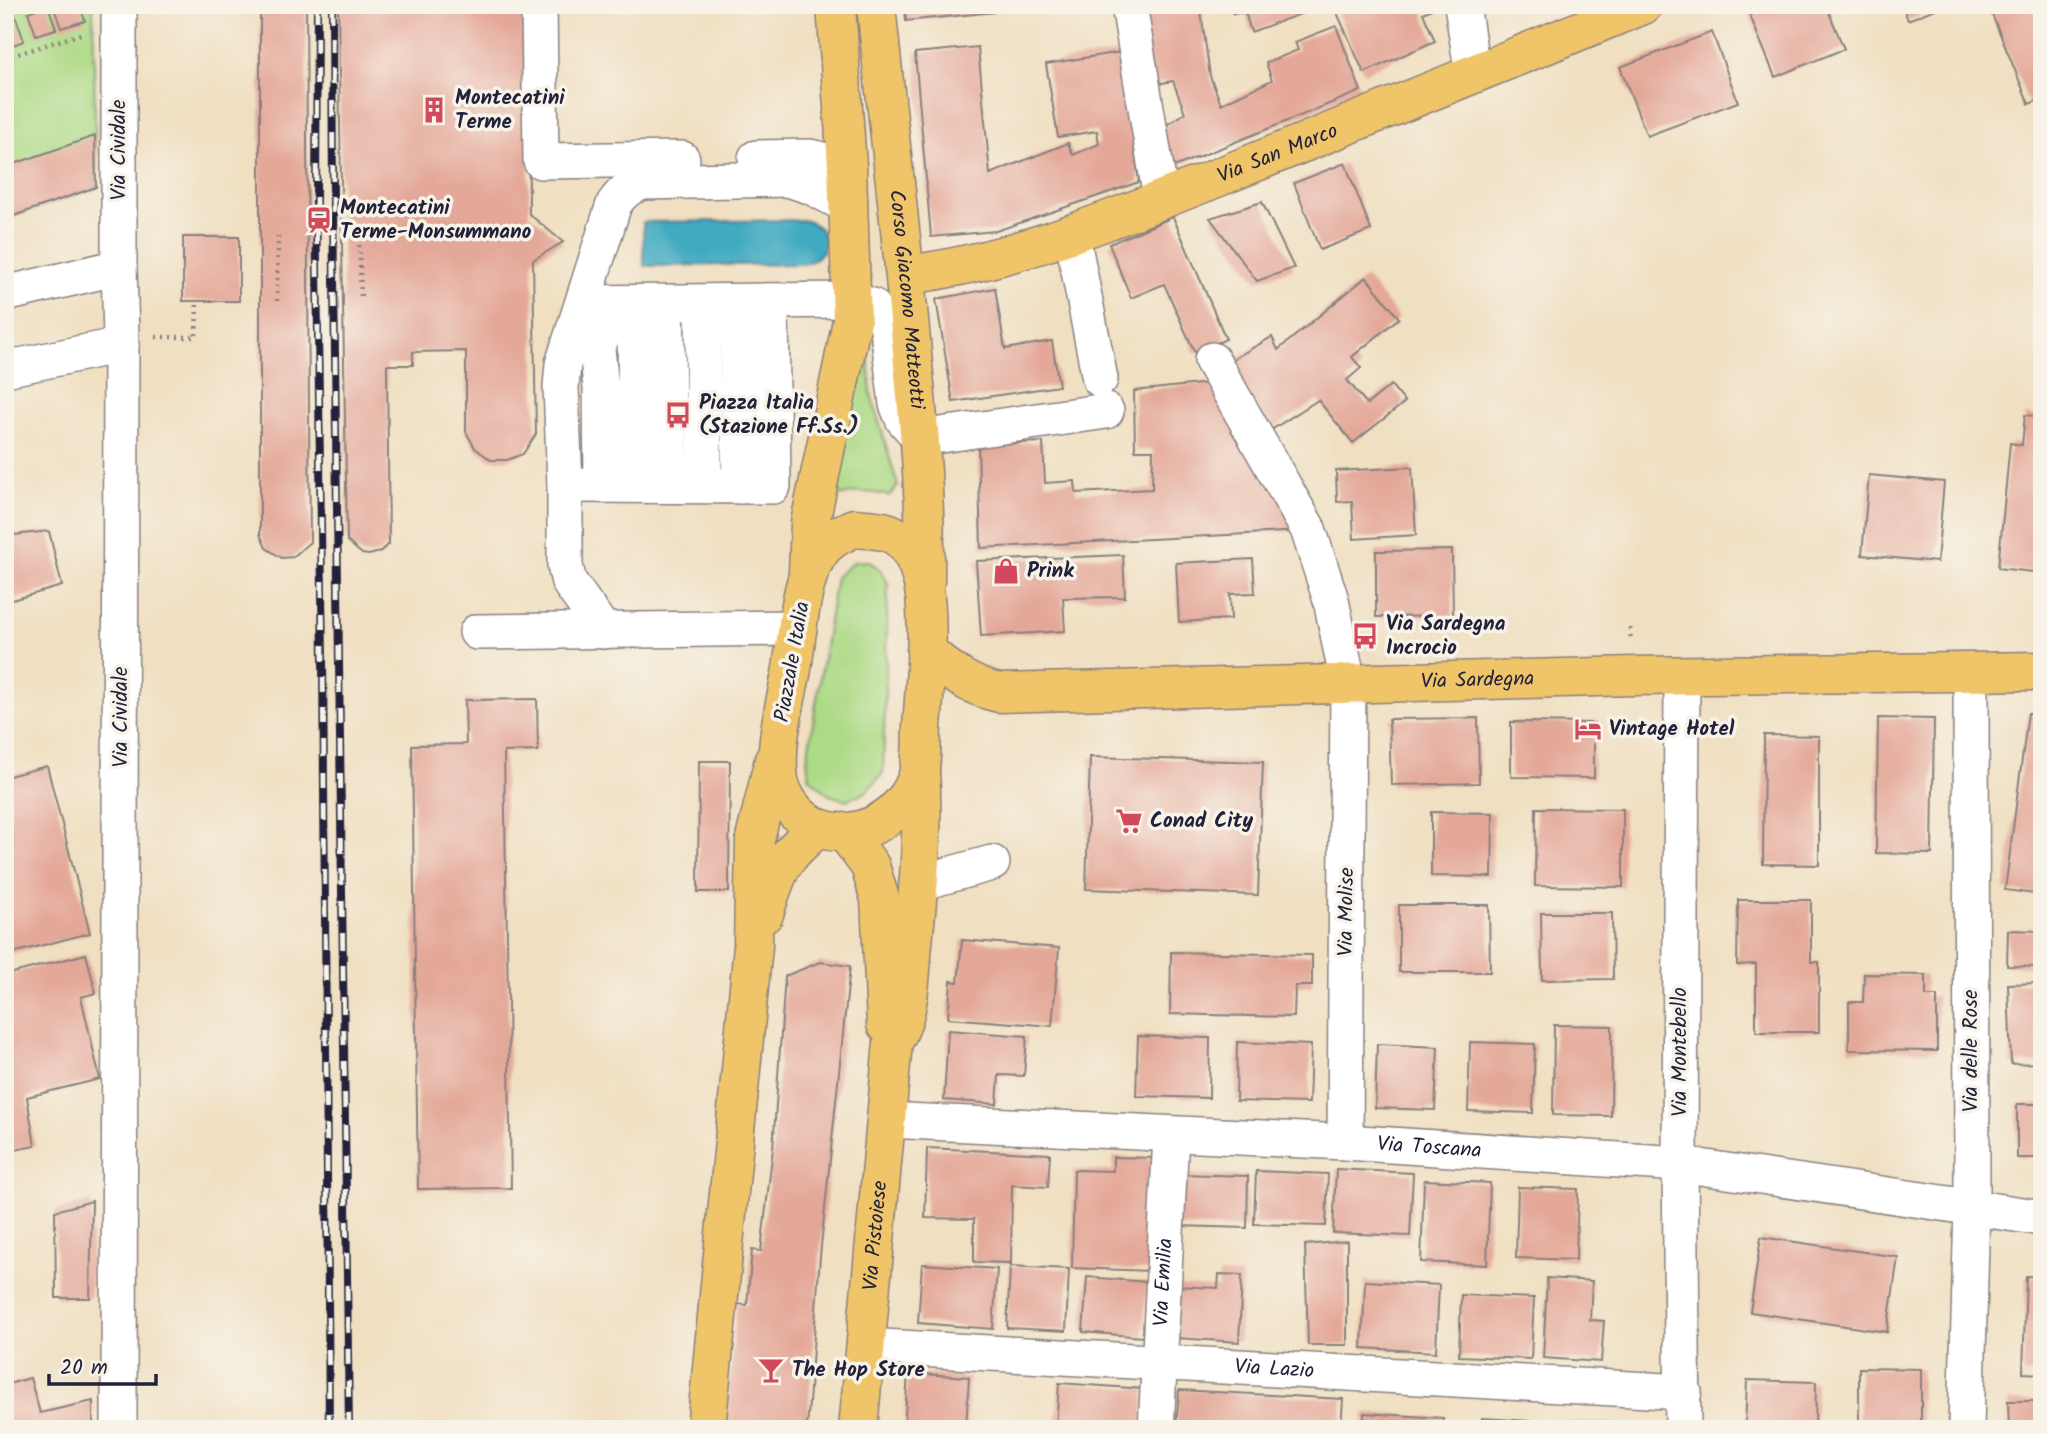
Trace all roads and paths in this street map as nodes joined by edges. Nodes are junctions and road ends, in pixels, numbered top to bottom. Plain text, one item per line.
1 (119, 5) edge
2 (539, 5) edge
3 (836, 5) edge
4 (869, 5) edge
5 (876, 5) edge
6 (1129, 5) edge
7 (1462, 5) edge
8 (1643, 5) edge
9 (88, 32) dead end
10 (5, 58) edge
11 (881, 62) junction
12 (1473, 75) junction
13 (847, 166) junction
14 (1161, 199) junction
15 (848, 206) junction
16 (359, 231) dead end
17 (278, 235) dead end
18 (1072, 235) junction
19 (119, 267) junction
20 (905, 275) junction
21 (5, 294) edge
22 (361, 298) dead end
23 (853, 300) junction
24 (197, 301) dead end
25 (278, 301) dead end
26 (720, 302) junction
27 (771, 302) junction
28 (625, 303) junction
29 (174, 338) dead end
30 (121, 345) junction
31 (1212, 360) dead end
32 (5, 369) edge
33 (920, 438) junction
34 (565, 485) junction
35 (602, 485) junction
36 (670, 485) junction
37 (740, 485) junction
38 (808, 572) junction
39 (925, 593) junction
40 (799, 628) junction
41 (604, 631) junction
42 (477, 632) dead end
43 (926, 651) junction
44 (2042, 671) edge
45 (1971, 673) junction
46 (1682, 676) junction
47 (1348, 682) junction
48 (779, 741) junction
49 (920, 764) junction
50 (832, 830) junction
51 (992, 863) dead end
52 (870, 866) junction
53 (919, 883) junction
54 (753, 946) junction
55 (893, 1042) junction
56 (886, 1120) junction
57 (1171, 1135) junction
58 (1345, 1142) junction
59 (1680, 1164) junction
60 (1972, 1206) junction
61 (2042, 1218) edge
62 (865, 1346) junction
63 (1160, 1364) junction
64 (1684, 1392) junction
65 (119, 1429) edge
66 (706, 1429) edge
67 (858, 1429) edge
68 (1156, 1429) edge
69 (1683, 1429) edge
70 (1966, 1429) edge

1 - 19 street, Via Cividale
2 - 13 street
3 - 13 main road
4 - 11 street
5 - 11 main road, Corso Giacomo Matteotti
6 - 14 street
7 - 12 street
8 - 12 main road, Via San Marco
9 - 10 path
11 - 20 main road, Corso Giacomo Matteotti
12 - 14 main road, Via San Marco
13 - 15 main road
14 - 18 main road, Via San Marco
15 - 23 main road
15 - 28 street
16 - 22 path
17 - 25 path
18 - 20 main road, Via San Marco
18 - 33 street
19 - 21 street
19 - 30 street, Via Cividale
20 - 33 main road, Corso Giacomo Matteotti
23 - 27 street
23 - 33 street
23 - 38 main road
24 - 29 path
26 - 27 street
26 - 28 street
26 - 36 street
26 - 37 street
27 - 37 street
28 - 34 street
28 - 35 street
28 - 36 street
30 - 32 street
30 - 65 street, Via Cividale
31 - 47 street, Via Molise
33 - 39 main road, Corso Giacomo Matteotti
34 - 35 street
34 - 41 street
35 - 36 street
36 - 37 street
38 - 39 main road, Piazzale Italia
38 - 40 main road, Piazzale Italia
39 - 43 main road, Piazzale Italia
40 - 41 street
40 - 48 main road, Piazzale Italia
41 - 42 street
43 - 47 main road, Via Sardegna
43 - 49 main road, Piazzale Italia
44 - 45 main road, Via Sardegna
45 - 46 main road, Via Sardegna
45 - 60 street, Via delle Rose
46 - 47 main road, Via Sardegna
46 - 59 street, Via Montebello
47 - 58 street, Via Molise
48 - 50 main road, Piazzale Italia
48 - 54 main road
49 - 50 main road, Piazzale Italia
49 - 53 main road, Via Pistoiese
50 - 52 main road, Via Pistoiese
50 - 54 main road
51 - 53 street
52 - 53 main road
52 - 55 main road, Via Pistoiese
53 - 55 main road, Via Pistoiese
54 - 66 main road
55 - 56 main road, Via Pistoiese
56 - 57 street, Via Toscana
56 - 62 main road, Via Pistoiese
57 - 58 street, Via Toscana
57 - 63 street, Via Emilia
58 - 59 street, Via Toscana
59 - 60 street, Via Toscana
59 - 64 street, Via Montebello
60 - 61 street, Via Toscana
60 - 70 street, Via delle Rose
62 - 63 street, Via Lazio
62 - 67 main road, Via Pistoiese
63 - 64 street, Via Lazio
63 - 68 street, Via Emilia
64 - 69 street, Via Montebello

